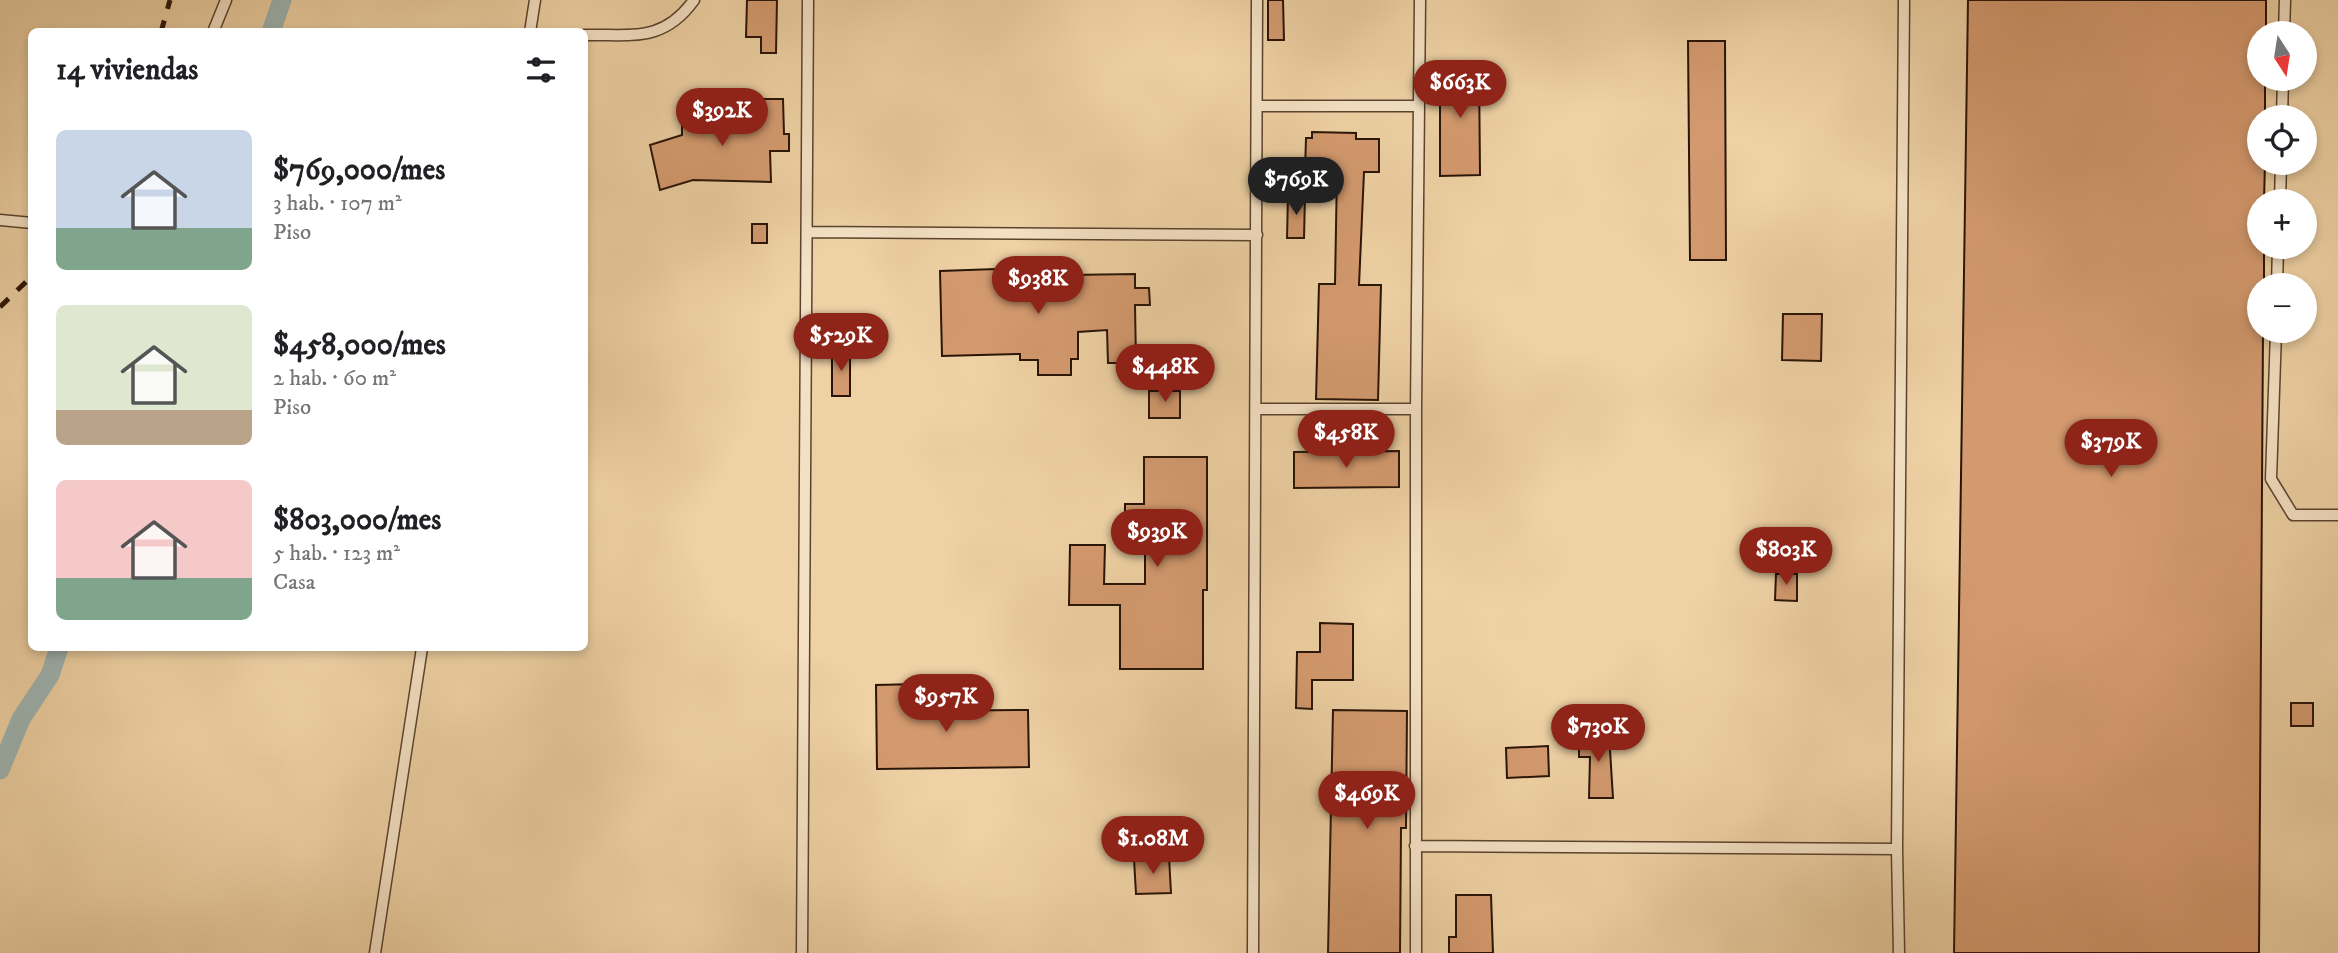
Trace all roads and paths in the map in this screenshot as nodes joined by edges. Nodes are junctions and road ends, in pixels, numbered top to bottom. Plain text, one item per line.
1 (226, 0) edge
2 (535, 0) edge
3 (694, 0) edge
4 (808, 0) edge
5 (1257, 0) edge
6 (1420, 0) edge
7 (1904, 0) edge
8 (2286, 0) edge
9 (2285, 21) edge
10 (215, 28) edge
11 (531, 28) edge
12 (588, 36) edge
13 (1257, 106) junction
14 (1418, 106) junction
15 (0, 220) edge
16 (28, 223) edge
17 (807, 232) junction
18 (1257, 235) junction
19 (2276, 343) edge
20 (1257, 409) junction
21 (1416, 409) junction
22 (2338, 516) edge
23 (422, 651) edge
24 (1415, 846) junction
25 (1897, 849) junction
26 (375, 953) edge
27 (802, 953) edge
28 (1253, 953) edge
29 (1416, 953) edge
30 (1899, 953) edge

1 - 10 lane
2 - 11 lane
3 - 12 lane
4 - 17 lane
5 - 13 lane
6 - 14 lane
7 - 25 lane
8 - 9 lane
13 - 14 lane
13 - 18 lane
14 - 21 lane
15 - 16 lane
17 - 18 lane
17 - 27 lane
18 - 20 lane
19 - 22 lane
20 - 21 lane
20 - 28 lane
21 - 24 lane
23 - 26 lane
24 - 25 lane
24 - 29 lane
25 - 30 lane

